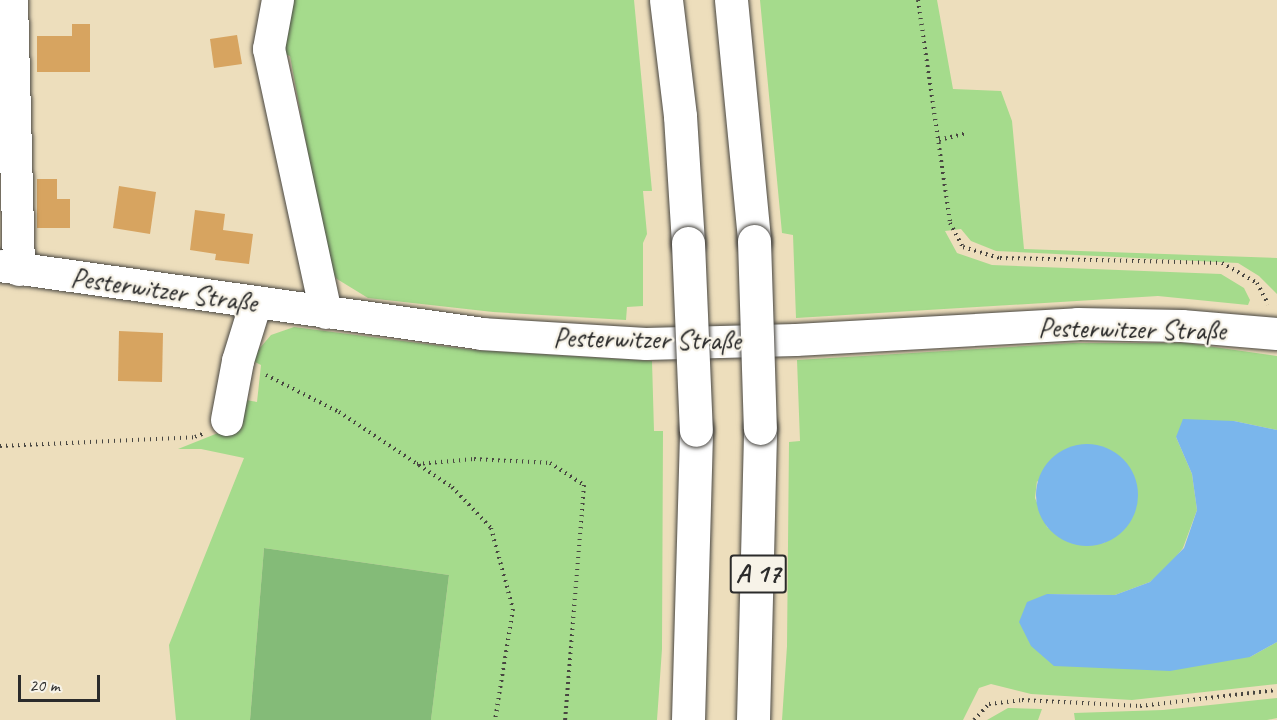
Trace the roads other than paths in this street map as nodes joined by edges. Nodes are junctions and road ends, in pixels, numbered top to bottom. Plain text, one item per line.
1 (12, 0) edge
2 (278, 0) edge
3 (666, 0) edge
4 (731, 0) edge
5 (10, 268) edge
6 (256, 303) junction
7 (326, 313) junction
8 (1274, 334) edge
9 (227, 420) road end
10 (688, 720) edge
11 (753, 720) edge

1 - 5 street
2 - 7 street
3 - 10 highway, A 17, bridge
4 - 11 highway, A 17, bridge
5 - 6 street, Pesterwitzer Straße
6 - 7 street, Pesterwitzer Straße
6 - 9 street
7 - 8 street, Pesterwitzer Straße

